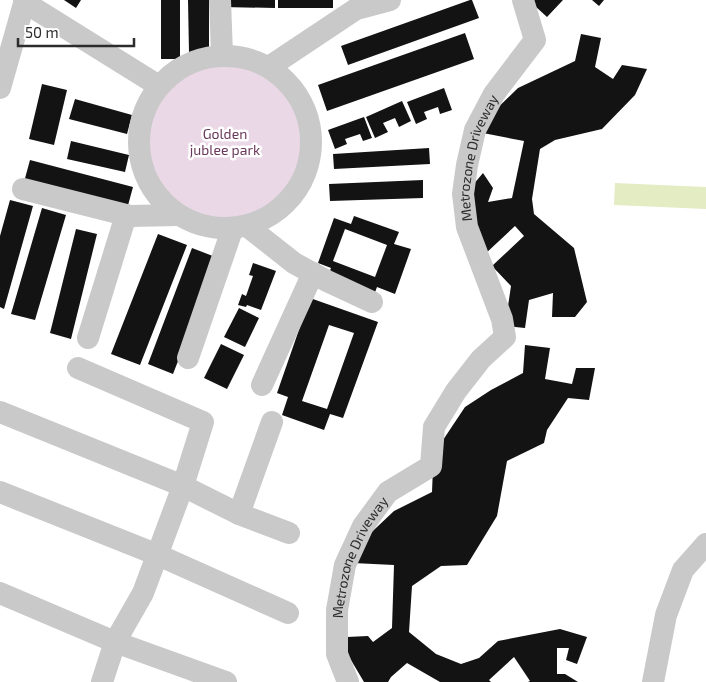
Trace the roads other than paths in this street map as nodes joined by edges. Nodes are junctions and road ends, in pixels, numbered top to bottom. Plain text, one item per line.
1 (220, 0) edge
2 (390, 0) edge
3 (523, 0) edge
4 (25, 1) edge
5 (356, 5) edge
6 (6, 41) edge
7 (222, 55) junction
8 (269, 67) junction
9 (159, 86) junction
10 (0, 88) edge
11 (23, 189) dead end
12 (126, 215) junction
13 (178, 215) junction
14 (239, 228) junction
15 (313, 273) junction
16 (372, 302) dead end
17 (88, 338) dead end
18 (188, 358) dead end
19 (78, 368) dead end
20 (262, 385) dead end
21 (0, 412) edge
22 (272, 422) dead end
23 (183, 486) junction
24 (0, 492) edge
25 (239, 514) junction
26 (289, 533) dead end
27 (706, 544) edge
28 (158, 555) junction
29 (0, 593) edge
30 (288, 613) dead end
31 (115, 642) junction
32 (102, 682) edge
33 (226, 682) edge
34 (348, 682) edge
35 (652, 682) edge

1 - 7 street
2 - 5 street
3 - 34 street, Metrozone Driveway
4 - 6 street
4 - 9 street
5 - 8 street
6 - 10 street
7 - 8 street
7 - 9 street
8 - 14 street
9 - 13 street
11 - 12 street
12 - 13 street
12 - 17 street
13 - 14 street
14 - 15 street
14 - 18 street
15 - 16 street
15 - 20 street
19 - 23 street
21 - 23 street
22 - 25 street
23 - 25 street
23 - 28 street
24 - 28 street
25 - 26 street
27 - 35 street
28 - 30 street
28 - 31 street
29 - 31 street
31 - 32 street
31 - 33 street

